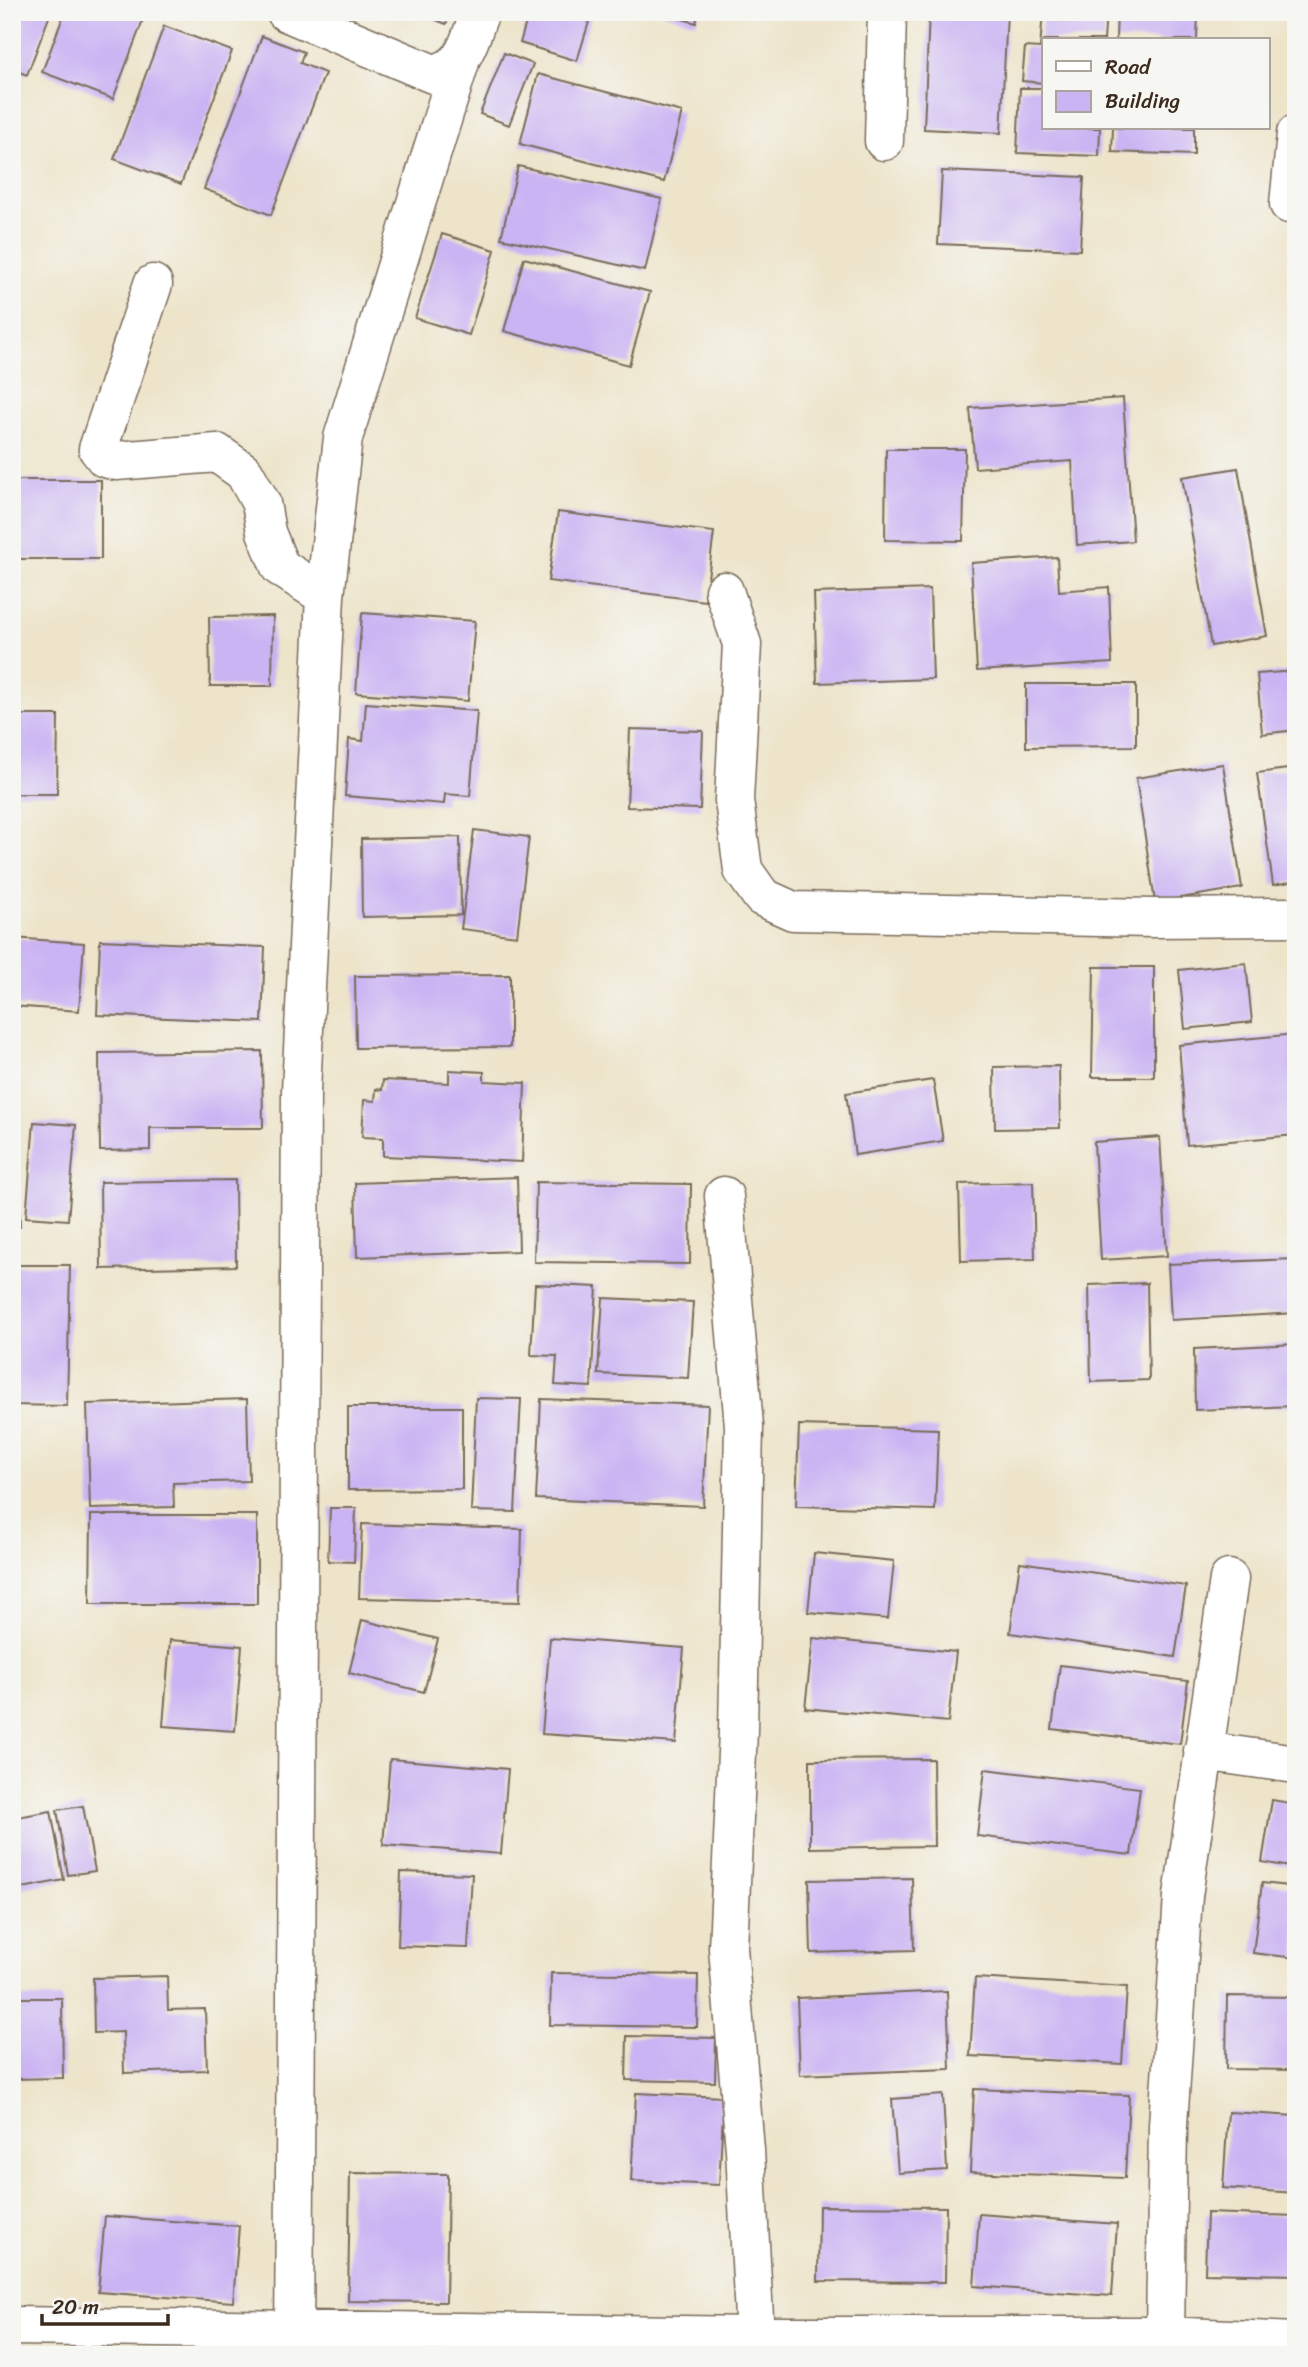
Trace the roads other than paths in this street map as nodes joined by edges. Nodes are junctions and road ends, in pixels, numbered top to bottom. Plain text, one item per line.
1 (286, 12) edge
2 (480, 12) edge
3 (887, 12) edge
4 (460, 62) junction
5 (1296, 134) edge
6 (884, 141) dead end
7 (1289, 204) dead end
8 (153, 284) dead end
9 (724, 590) dead end
10 (325, 596) junction
11 (1296, 917) edge
12 (724, 1196) dead end
13 (1229, 1578) dead end
14 (1203, 1751) junction
15 (1296, 1763) edge
16 (12, 2326) edge
17 (1165, 2336) junction
18 (1296, 2342) edge
19 (294, 2343) edge
20 (754, 2345) edge

1 - 4 street
2 - 4 street
3 - 6 street
4 - 10 street
5 - 7 street
8 - 10 street
9 - 11 street
10 - 19 street
12 - 20 street
13 - 14 street
14 - 15 street
14 - 17 street
16 - 19 street
17 - 18 street
17 - 20 street
19 - 20 street

